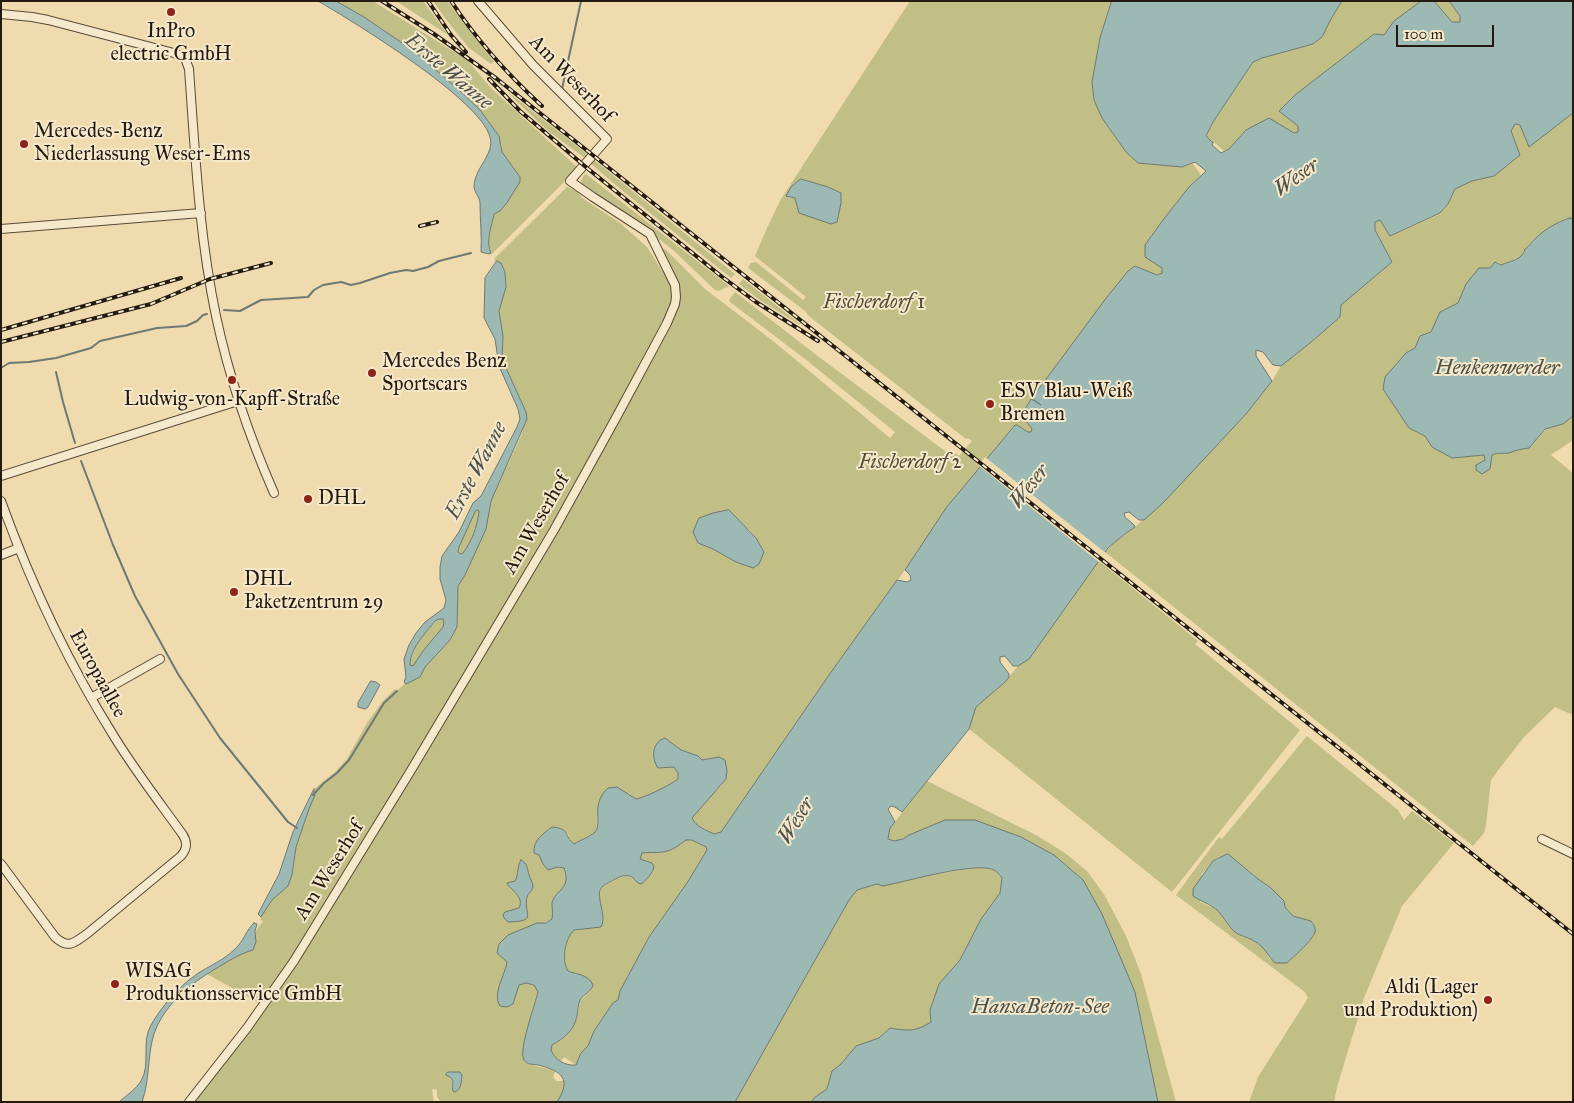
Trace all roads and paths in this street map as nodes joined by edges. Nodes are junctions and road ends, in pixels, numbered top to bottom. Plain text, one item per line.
1 (478, 1) edge
2 (1, 14) edge
3 (201, 213) junction
4 (1, 229) edge
5 (238, 401) junction
6 (1, 476) edge
7 (274, 493) dead end
8 (1, 500) edge
9 (19, 548) junction
10 (1, 555) edge
11 (160, 659) dead end
12 (91, 698) junction
13 (1542, 839) dead end
14 (1573, 854) edge
15 (1, 864) edge
16 (188, 1102) edge

1 - 16 street, Am Weserhof
2 - 3 street
3 - 4 street
3 - 5 street
5 - 6 street
5 - 7 street
8 - 9 street, Europaallee
9 - 10 street
9 - 12 street, Europaallee
11 - 12 street
12 - 15 street, Europaallee
13 - 14 street

